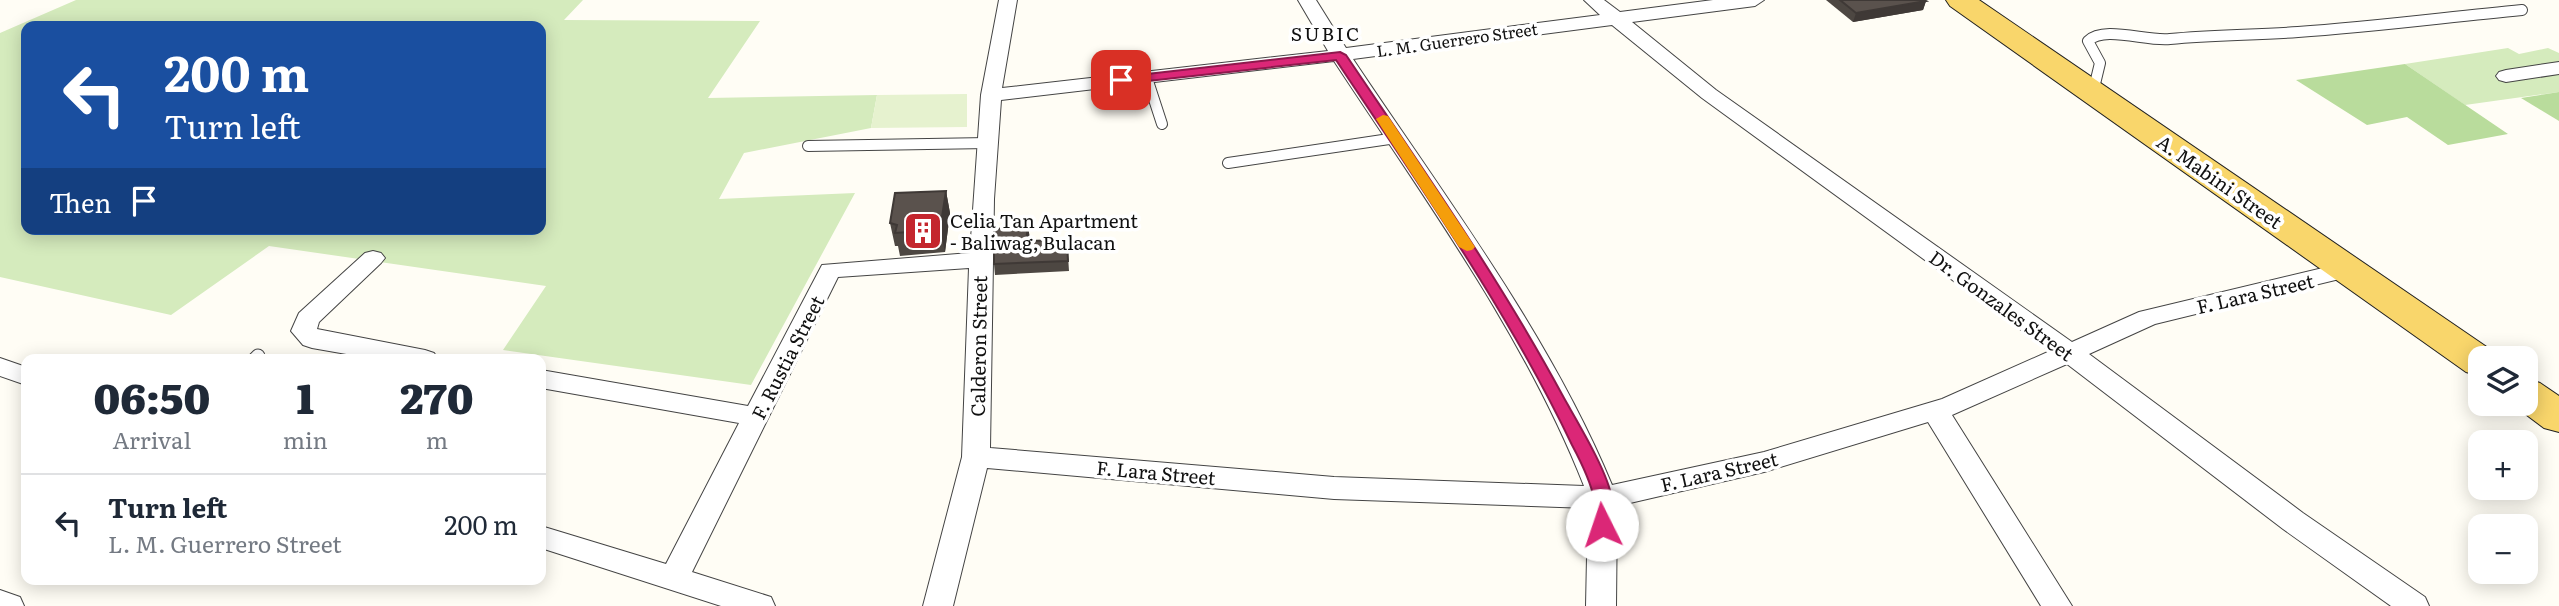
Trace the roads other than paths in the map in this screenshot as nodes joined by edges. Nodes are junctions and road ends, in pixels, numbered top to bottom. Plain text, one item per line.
1 (1008, 0) edge
2 (1307, 0) edge
3 (1593, 0) edge
4 (1755, 0) edge
5 (1960, 0) edge
6 (2522, 10) dead end
7 (1612, 18) junction
8 (1340, 55) junction
9 (2559, 68) edge
10 (2506, 76) dead end
11 (1147, 78) junction
12 (2093, 92) junction
13 (991, 95) junction
14 (1162, 124) dead end
15 (1396, 138) junction
16 (988, 143) junction
17 (808, 146) dead end
18 (1228, 163) dead end
19 (373, 258) dead end
20 (980, 260) junction
21 (2348, 270) junction
22 (397, 354) edge
23 (2071, 354) junction
24 (2468, 354) edge
25 (0, 367) edge
26 (21, 374) edge
27 (546, 380) edge
28 (2538, 402) edge
29 (1935, 411) junction
30 (757, 417) junction
31 (2559, 417) edge
32 (976, 457) junction
33 (1603, 498) junction
34 (546, 539) edge
35 (674, 578) junction
36 (0, 602) edge
37 (9, 606) edge
38 (760, 606) edge
39 (938, 606) edge
40 (1601, 606) edge
41 (2057, 606) edge
42 (2414, 606) edge

1 - 13 street, Calderon Street
2 - 8 street
3 - 7 street, Dr. Gonzales Street
4 - 7 street, L. M. Guerrero Street
5 - 12 main road, A. Mabini Street
6 - 12 lane
7 - 8 street, L. M. Guerrero Street
7 - 23 street, Dr. Gonzales Street
8 - 11 street, L. M. Guerrero Street
8 - 15 street
9 - 10 street
11 - 13 street, L. M. Guerrero Street
11 - 14 lane
12 - 21 main road, A. Mabini Street
13 - 16 street, Calderon Street
15 - 18 lane
15 - 33 street
16 - 17 lane
16 - 20 street, Calderon Street
19 - 22 street
20 - 30 street, F. Rustia Street
20 - 32 street, Calderon Street
21 - 23 street, F. Lara Street
21 - 24 main road, A. Mabini Street
23 - 29 street, F. Lara Street
23 - 42 street, Dr. Gonzales Street
25 - 26 street
27 - 30 street
28 - 31 main road
29 - 33 street, F. Lara Street
29 - 41 street
30 - 35 street, F. Rustia Street
32 - 33 street, F. Lara Street
32 - 39 street, Calderon Street
33 - 40 street
34 - 35 street
35 - 38 street
36 - 37 street

